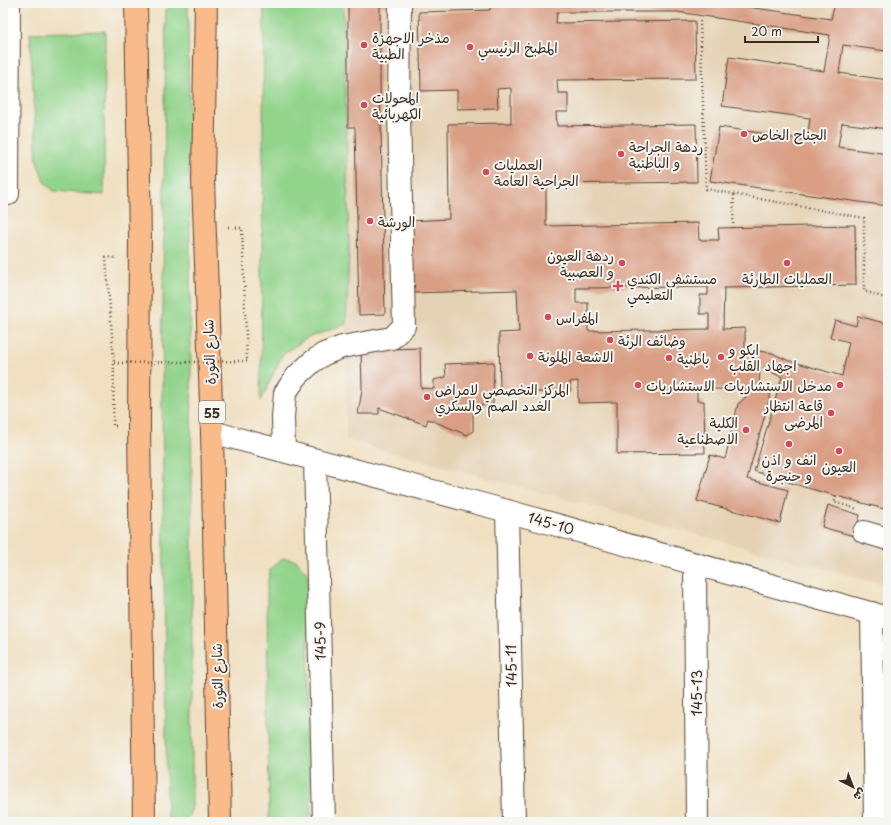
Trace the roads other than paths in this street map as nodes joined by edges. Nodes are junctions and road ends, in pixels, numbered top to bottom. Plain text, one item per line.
1 (9, 3) edge
2 (136, 3) edge
3 (206, 3) edge
4 (400, 3) edge
5 (3, 194) edge
6 (212, 432) junction
7 (284, 451) junction
8 (315, 460) junction
9 (507, 511) junction
10 (864, 532) dead end
11 (888, 539) edge
12 (695, 564) junction
13 (880, 616) edge
14 (218, 818) edge
15 (144, 822) edge
16 (324, 822) edge
17 (514, 822) edge
18 (697, 822) edge
19 (875, 822) edge

1 - 5 street
2 - 15 main road
3 - 6 main road, شارع الثورة / 55
4 - 7 street
6 - 7 street, 145-10
6 - 14 main road, شارع الثورة / 55
7 - 8 street, 145-10
8 - 9 street, 145-10
8 - 16 street, 145-9
9 - 12 street, 145-10
9 - 17 street, 145-11
10 - 11 street
12 - 13 street, 145-10
12 - 18 street, 145-13
13 - 19 street

